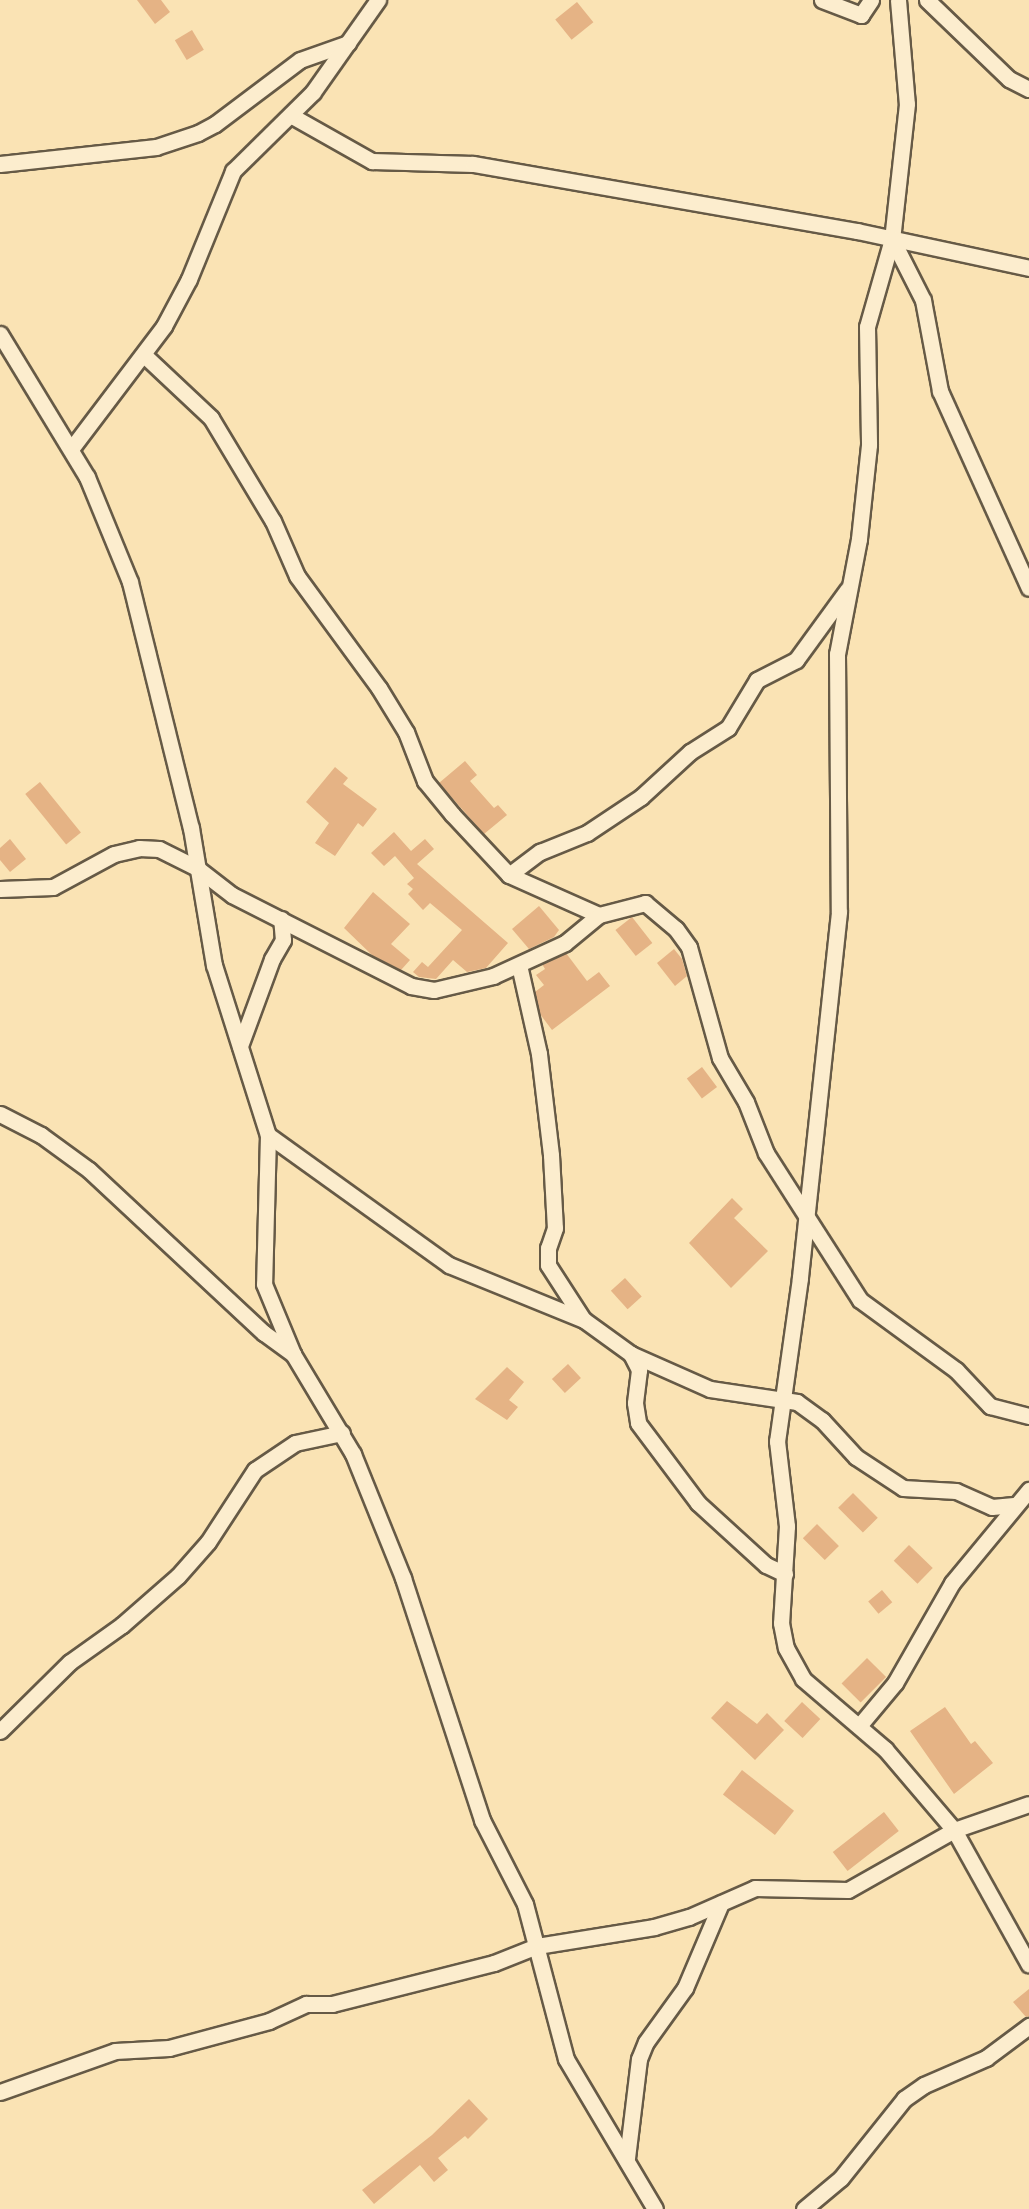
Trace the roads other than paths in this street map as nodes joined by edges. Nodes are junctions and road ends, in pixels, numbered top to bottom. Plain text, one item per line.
1 (378, 0) edge
2 (822, 0) edge
3 (872, 0) edge
4 (898, 0) edge
5 (927, 0) edge
6 (348, 43) junction
7 (1029, 89) edge
8 (292, 116) junction
9 (0, 164) edge
10 (892, 239) junction
11 (1029, 268) edge
12 (0, 334) edge
13 (144, 355) junction
14 (71, 449) junction
15 (850, 585) junction
16 (1029, 588) edge
17 (197, 868) junction
18 (508, 875) junction
19 (0, 889) edge
20 (599, 915) junction
21 (281, 919) junction
22 (307, 932) junction
23 (283, 940) junction
24 (519, 965) junction
25 (240, 1046) junction
26 (0, 1114) edge
27 (267, 1135) junction
28 (806, 1220) junction
29 (584, 1320) junction
30 (293, 1354) junction
31 (632, 1354) junction
32 (783, 1399) junction
33 (1029, 1416) edge
34 (342, 1433) junction
35 (1029, 1490) edge
36 (975, 1502) junction
37 (1014, 1505) junction
38 (992, 1531) junction
39 (766, 1565) junction
40 (785, 1574) junction
41 (781, 1596) junction
42 (859, 1726) junction
43 (0, 1731) edge
44 (1029, 1804) edge
45 (954, 1830) junction
46 (721, 1903) junction
47 (537, 1946) junction
48 (1029, 1965) edge
49 (1029, 2026) edge
50 (0, 2092) edge
51 (627, 2158) junction
52 (656, 2209) edge
53 (804, 2209) edge

1 - 6 street
2 - 3 street
4 - 10 street
5 - 7 street
6 - 8 street
6 - 9 street
8 - 10 street
8 - 13 street
10 - 11 street
10 - 15 street
10 - 16 street
12 - 14 street
13 - 14 street
13 - 18 street
14 - 17 street
15 - 18 street
15 - 28 street
17 - 19 street
17 - 21 street
17 - 25 street
18 - 20 street
20 - 24 street
20 - 28 street
21 - 22 street
21 - 23 street
22 - 23 street
22 - 24 street
23 - 25 street
24 - 29 street
25 - 27 street
26 - 30 street
27 - 29 street
27 - 30 street
28 - 32 street
28 - 33 street
29 - 31 street
30 - 34 street
31 - 32 street
31 - 39 street
32 - 36 street
32 - 40 street
34 - 43 street
34 - 47 street
35 - 37 street
36 - 37 street
36 - 38 street
37 - 38 street
38 - 42 street
39 - 40 street
39 - 41 street
40 - 41 street
41 - 42 street
42 - 45 street
44 - 45 street
45 - 46 street
45 - 48 street
46 - 47 street
46 - 51 street
47 - 50 street
47 - 51 street
49 - 53 street
51 - 52 street

